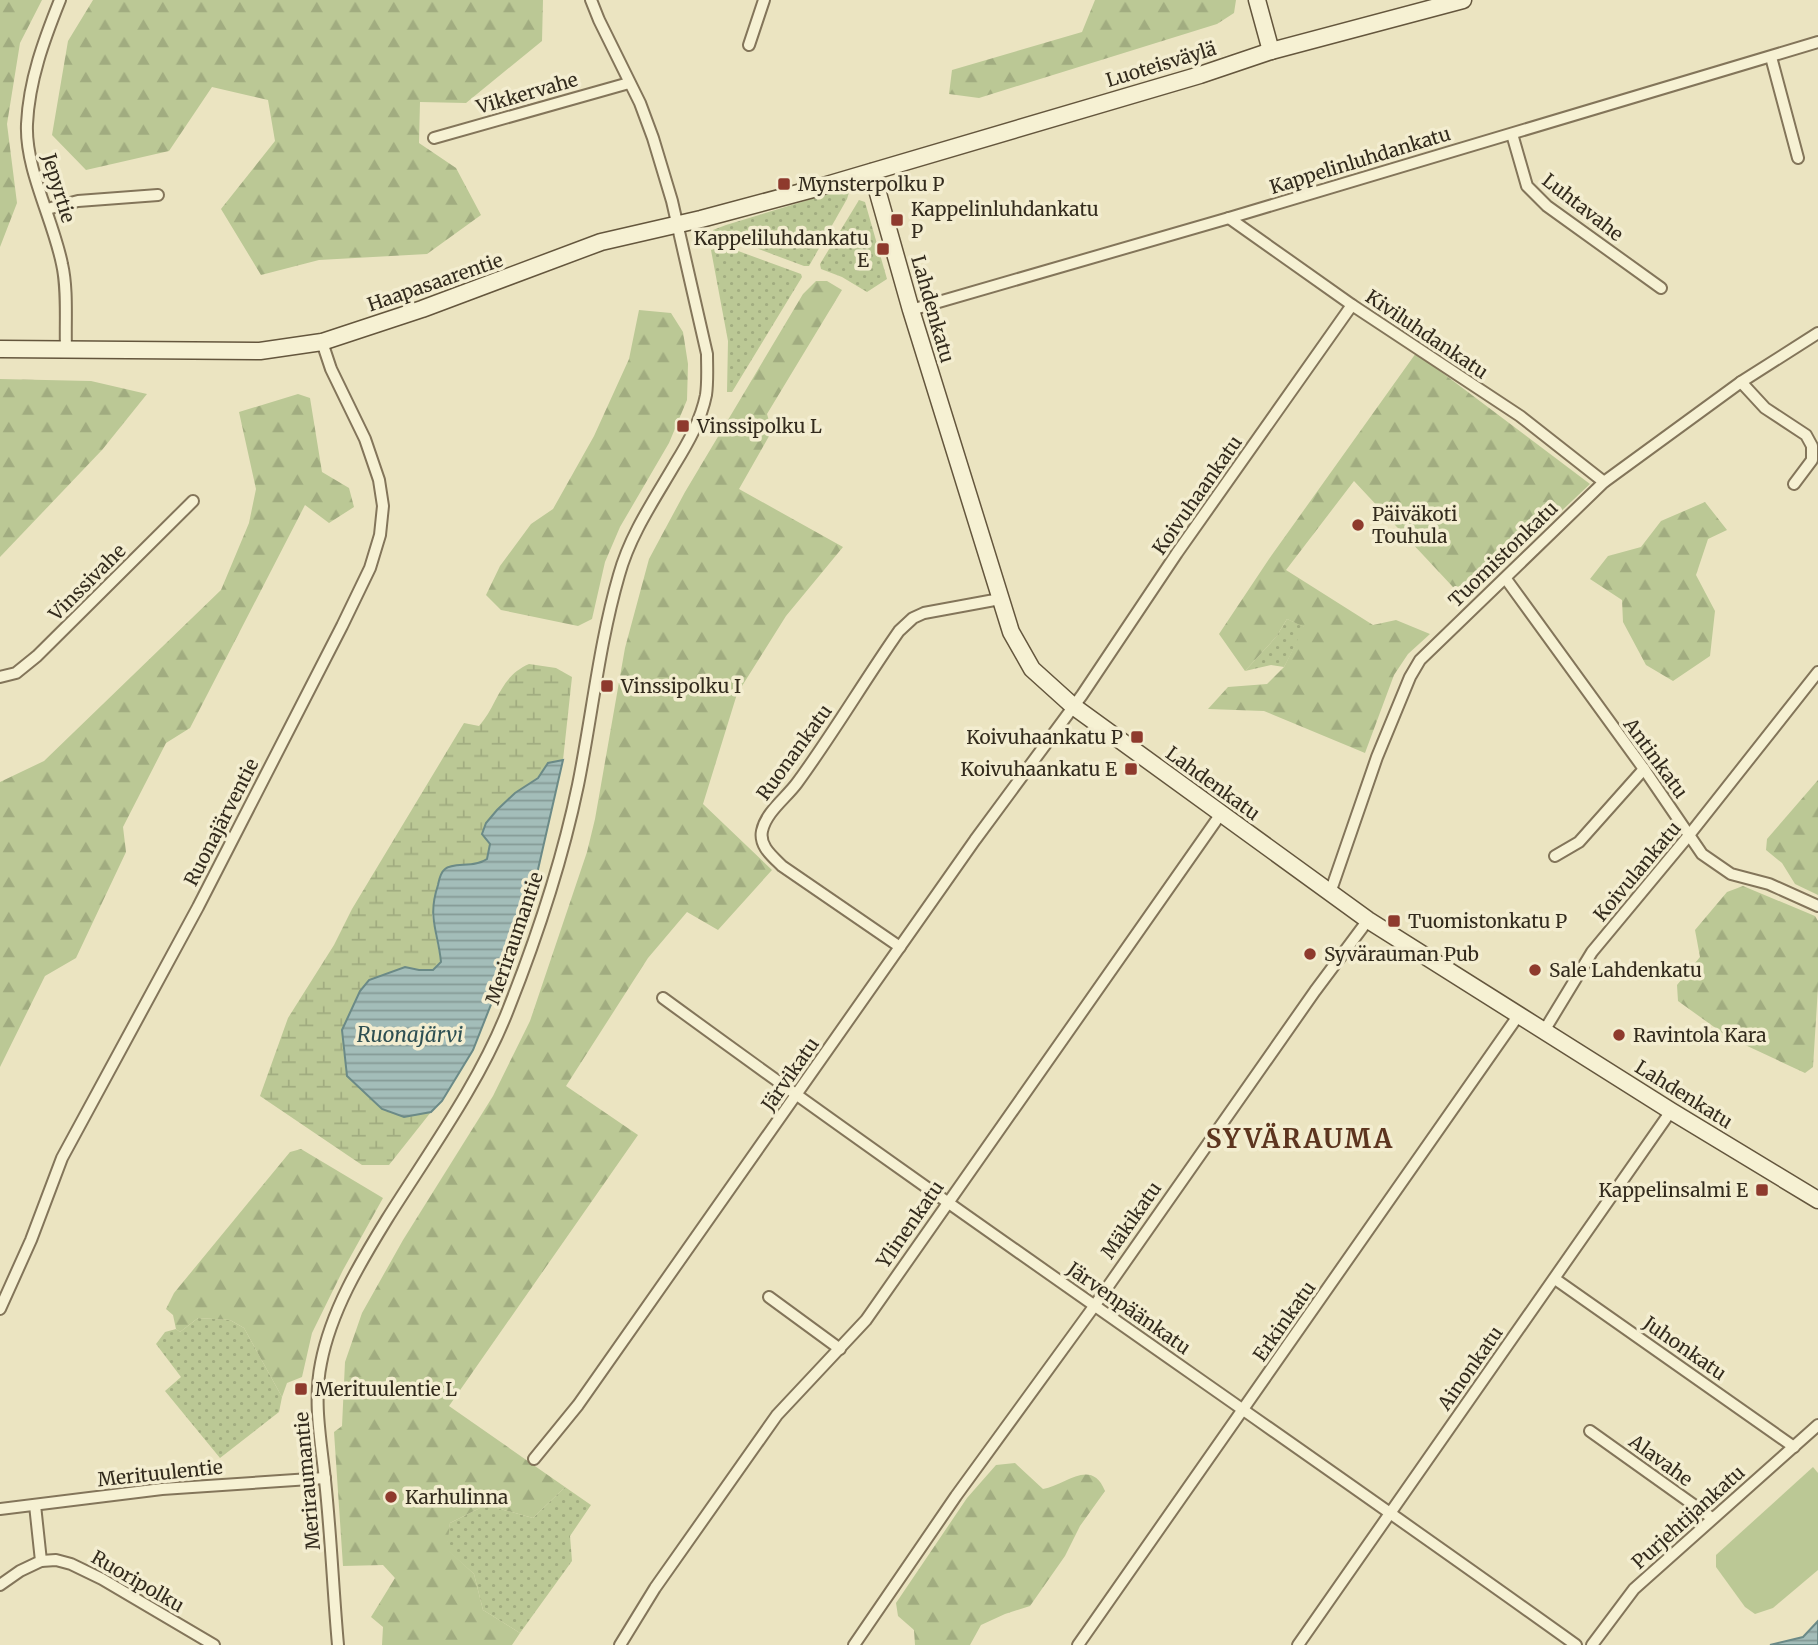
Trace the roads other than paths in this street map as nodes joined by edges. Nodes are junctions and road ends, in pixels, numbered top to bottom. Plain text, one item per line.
1 (60, 0) edge
2 (592, 0) edge
3 (764, 0) edge
4 (1257, 0) edge
5 (1463, 0) edge
6 (1818, 42) edge
7 (749, 45) dead end
8 (1271, 51) junction
9 (1770, 57) junction
10 (629, 83) junction
11 (1512, 134) junction
12 (434, 138) dead end
13 (1798, 158) dead end
14 (872, 172) junction
15 (158, 195) dead end
16 (47, 209) junction
17 (1229, 218) junction
18 (678, 225) junction
19 (1661, 288) dead end
20 (1352, 305) junction
21 (911, 310) junction
22 (1818, 333) edge
23 (322, 342) junction
24 (0, 349) edge
25 (66, 349) junction
26 (1741, 382) junction
27 (1604, 482) junction
28 (1794, 484) dead end
29 (193, 501) dead end
30 (1506, 579) junction
31 (1000, 599) junction
32 (1818, 672) edge
33 (0, 677) edge
34 (1073, 706) junction
35 (1644, 769) junction
36 (1220, 815) junction
37 (1690, 834) junction
38 (1555, 856) dead end
39 (1330, 893) junction
40 (1818, 906) edge
41 (1368, 920) junction
42 (900, 947) junction
43 (663, 998) dead end
44 (1518, 1016) junction
45 (1544, 1031) junction
46 (797, 1094) junction
47 (1671, 1111) junction
48 (1818, 1200) edge
49 (947, 1201) junction
50 (1555, 1279) junction
51 (769, 1297) dead end
52 (1095, 1305) junction
53 (0, 1309) edge
54 (839, 1349) junction
55 (1244, 1410) junction
56 (1818, 1425) edge
57 (1590, 1431) dead end
58 (1794, 1447) junction
59 (534, 1459) dead end
60 (325, 1478) junction
61 (35, 1505) junction
62 (0, 1509) edge
63 (1391, 1512) junction
64 (1712, 1518) junction
65 (41, 1561) junction
66 (0, 1586) edge
67 (624, 1644) edge
68 (214, 1645) edge
69 (338, 1645) edge
70 (854, 1645) edge
71 (1078, 1645) edge
72 (1298, 1645) edge
73 (1576, 1645) edge
74 (1592, 1645) edge

1 - 16 street, Jepyrtie
2 - 10 street, Meriraumantie
3 - 7 street
4 - 8 main road
5 - 8 main road, Luoteisväylä
6 - 9 street, Kappelinluhdankatu
8 - 14 main road, Luoteisväylä
9 - 11 street, Kappelinluhdankatu
9 - 13 street
10 - 12 street, Vikkervahe
10 - 18 street, Meriraumantie
11 - 17 street, Kappelinluhdankatu
11 - 19 street, Luhtavahe
14 - 18 main road, Haapasaarentie
14 - 21 main road, Lahdenkatu
15 - 16 street
16 - 25 street, Jepyrtie
17 - 20 street, Kiviluhdankatu
17 - 21 street, Kappelinluhdankatu
18 - 23 main road, Haapasaarentie
18 - 60 street, Meriraumantie
20 - 27 street, Kiviluhdankatu
20 - 34 street, Koivuhaankatu
21 - 31 main road, Lahdenkatu
22 - 26 street, Tuomistonkatu
23 - 25 main road, Haapasaarentie
23 - 53 street, Ruonajärventie
24 - 25 main road, Haapasaarentie
26 - 27 street, Tuomistonkatu
26 - 28 street
27 - 30 street, Tuomistonkatu
29 - 33 street, Vinssivahe
30 - 35 street, Antinkatu
30 - 39 street, Tuomistonkatu
31 - 34 main road, Lahdenkatu
31 - 42 street, Ruonankatu
32 - 37 street, Koivulankatu
34 - 36 main road, Lahdenkatu
34 - 42 street, Järvikatu
35 - 37 street, Antinkatu
35 - 38 street
36 - 39 main road, Lahdenkatu
36 - 49 street, Ylinenkatu
37 - 40 street, Antinkatu
37 - 45 street, Koivulankatu
39 - 41 main road, Lahdenkatu
41 - 44 main road, Lahdenkatu
41 - 52 street, Mäkikatu
42 - 46 street, Järvikatu
43 - 46 street, Järvenpäänkatu
44 - 45 main road, Lahdenkatu
44 - 55 street, Erkinkatu
45 - 47 main road, Lahdenkatu
46 - 49 street, Järvenpäänkatu
46 - 59 street, Järvikatu
47 - 48 main road, Lahdenkatu
47 - 50 street, Ainonkatu
49 - 52 street, Järvenpäänkatu
49 - 54 street, Ylinenkatu
50 - 58 street, Juhonkatu
50 - 63 street, Ainonkatu
51 - 54 street
52 - 55 street, Järvenpäänkatu
52 - 70 street, Mäkikatu
54 - 67 street, Ylinenkatu
55 - 63 street, Järvenpäänkatu
55 - 71 street, Erkinkatu
56 - 58 street, Purjehtijankatu
57 - 64 street, Alavahe
58 - 64 street, Purjehtijankatu
60 - 61 street, Merituulentie
60 - 69 street, Meriraumantie
61 - 62 street, Merituulentie
61 - 65 street
63 - 72 street, Ainonkatu
63 - 73 street, Järvenpäänkatu
64 - 74 street, Purjehtijankatu
65 - 66 street
65 - 68 street, Ruoripolku

